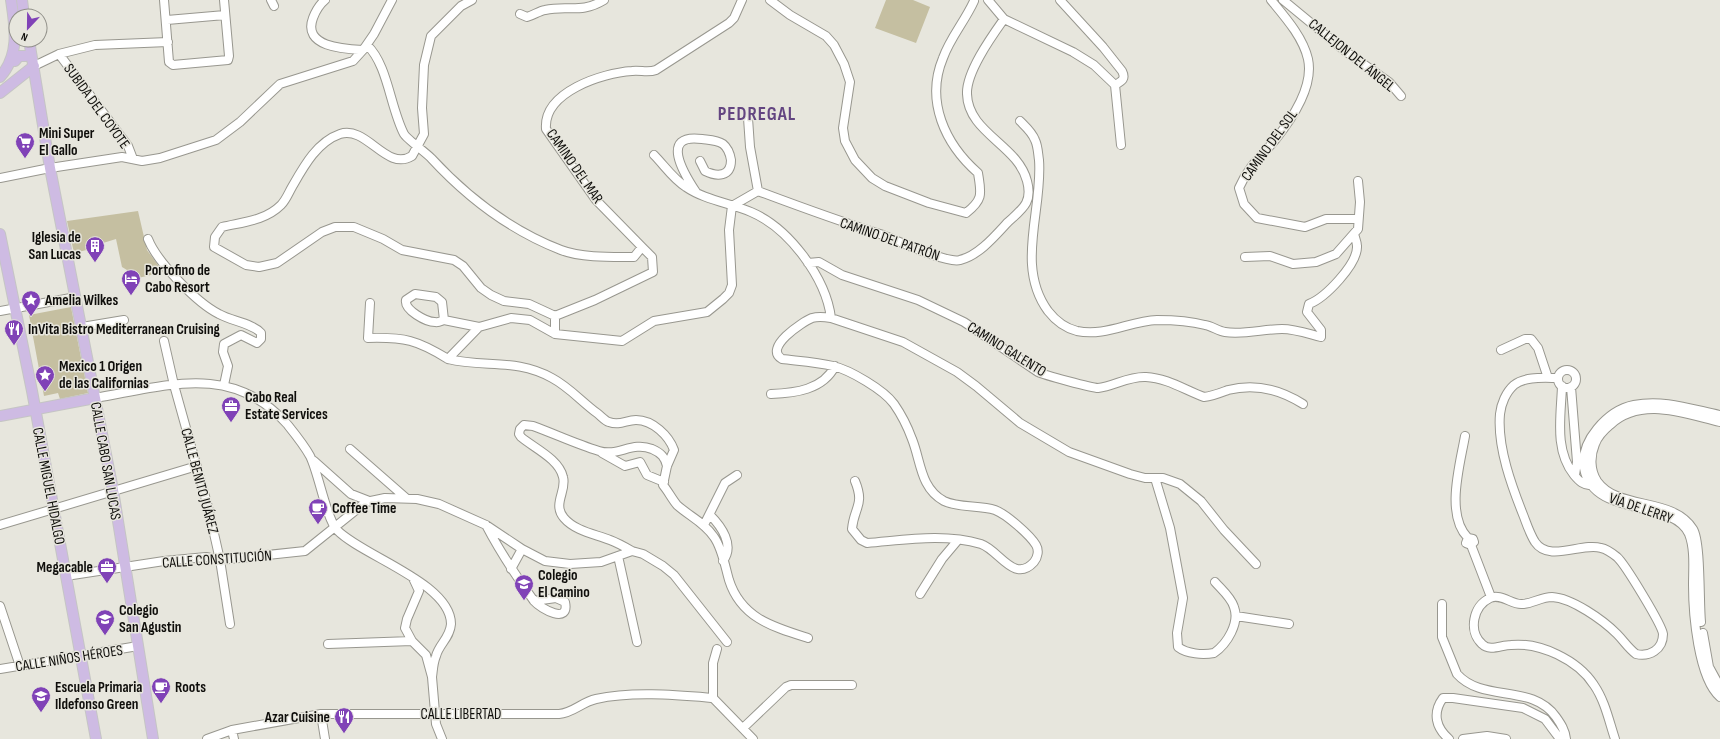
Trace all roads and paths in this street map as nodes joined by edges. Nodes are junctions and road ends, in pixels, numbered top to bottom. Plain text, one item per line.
1 (164, 0) edge
2 (224, 0) edge
3 (325, 0) edge
4 (392, 0) edge
5 (472, 0) edge
6 (604, 0) edge
7 (742, 0) edge
8 (770, 0) edge
9 (974, 0) edge
10 (988, 0) edge
11 (1060, 0) edge
12 (1271, 0) edge
13 (1283, 0) edge
14 (520, 14) dead end
15 (225, 15) junction
16 (1004, 19) junction
17 (166, 20) junction
18 (168, 42) junction
19 (17, 48) edge
20 (19, 48) edge
21 (27, 48) edge
22 (365, 48) junction
23 (59, 54) junction
24 (23, 60) junction
25 (0, 77) edge
26 (0, 83) edge
27 (1116, 85) junction
28 (0, 93) edge
29 (1401, 96) dead end
30 (748, 118) dead end
31 (1020, 121) dead end
32 (417, 145) junction
33 (1121, 145) dead end
34 (654, 155) dead end
35 (134, 159) junction
36 (700, 161) dead end
37 (50, 168) junction
38 (0, 178) edge
39 (1358, 181) dead end
40 (758, 191) junction
41 (698, 194) junction
42 (1029, 195) junction
43 (732, 206) junction
44 (1036, 206) junction
45 (1358, 219) junction
46 (0, 234) edge
47 (1354, 234) junction
48 (148, 239) dead end
49 (642, 247) junction
50 (1245, 257) dead end
51 (808, 263) junction
52 (76, 297) junction
53 (370, 303) dead end
54 (15, 308) junction
55 (0, 311) edge
56 (555, 316) junction
57 (832, 318) junction
58 (124, 320) dead end
59 (444, 320) junction
60 (82, 327) junction
61 (479, 327) junction
62 (555, 334) junction
63 (164, 341) dead end
64 (1500, 350) dead end
65 (448, 359) junction
66 (834, 366) junction
67 (1548, 378) junction
68 (1560, 382) junction
69 (174, 385) junction
70 (224, 385) junction
71 (1571, 387) junction
72 (771, 394) dead end
73 (95, 398) junction
74 (1303, 404) dead end
75 (1633, 408) junction
76 (35, 410) junction
77 (1720, 415) edge
78 (0, 416) edge
79 (1720, 422) edge
80 (1465, 436) dead end
81 (350, 449) dead end
82 (600, 452) junction
83 (310, 456) junction
84 (196, 466) junction
85 (667, 466) junction
86 (737, 475) dead end
87 (1575, 475) junction
88 (1156, 478) junction
89 (664, 482) junction
90 (855, 482) dead end
91 (1595, 484) junction
92 (113, 490) junction
93 (406, 498) junction
94 (369, 501) junction
95 (52, 509) junction
96 (710, 515) junction
97 (0, 525) edge
98 (486, 525) junction
99 (704, 525) junction
100 (336, 528) junction
101 (1690, 529) junction
102 (958, 540) junction
103 (522, 549) junction
104 (632, 551) junction
105 (618, 556) junction
106 (220, 560) junction
107 (723, 560) junction
108 (1256, 564) dead end
109 (124, 567) junction
110 (511, 568) junction
111 (66, 576) junction
112 (413, 578) junction
113 (1215, 582) dead end
114 (920, 594) dead end
115 (1491, 597) junction
116 (534, 601) dead end
117 (1442, 604) dead end
118 (0, 606) edge
119 (1236, 616) junction
120 (230, 624) dead end
121 (1289, 624) dead end
122 (808, 638) dead end
123 (412, 641) junction
124 (637, 642) dead end
125 (727, 642) dead end
126 (328, 644) dead end
127 (138, 646) junction
128 (717, 649) dead end
129 (81, 656) junction
130 (20, 666) junction
131 (0, 669) edge
132 (432, 677) junction
133 (852, 685) dead end
134 (1720, 687) edge
135 (1720, 697) edge
136 (713, 698) junction
137 (321, 714) junction
138 (434, 714) junction
139 (742, 728) junction
140 (233, 735) edge
141 (96, 739) edge
142 (153, 739) edge
143 (207, 739) edge
144 (325, 739) edge
145 (442, 739) edge
146 (753, 739) edge
147 (1449, 739) edge
148 (1463, 739) edge
149 (1506, 739) edge
150 (1560, 739) edge
151 (1566, 739) edge
152 (1614, 739) edge

1 - 17 street
2 - 15 street
3 - 22 street
4 - 22 street
5 - 32 street
6 - 14 street
7 - 49 street, CAMINO DEL MAR
8 - 9 street
10 - 16 street
11 - 27 street
12 - 45 street, CAMINO DEL SOL
13 - 29 street, CALLEJON DEL ÁNGEL
15 - 17 street
15 - 18 street
16 - 27 street
16 - 42 street
17 - 18 street
18 - 23 street
19 - 24 main road
20 - 24 main road
21 - 24 main road
22 - 32 street
22 - 35 street
23 - 24 street
23 - 35 street, SUBIDA DEL COYOTE
24 - 25 main road
24 - 26 main road
24 - 28 main road
24 - 37 main road, CALLE CABO SAN LUCAS
27 - 33 street
30 - 40 street
31 - 44 street
32 - 49 street
32 - 56 street
34 - 41 street
35 - 37 street
36 - 41 street
37 - 38 street
37 - 52 main road, CALLE CABO SAN LUCAS
39 - 45 street
40 - 42 street, CAMINO DEL PATRÓN
40 - 43 street
41 - 43 street
42 - 44 street
43 - 51 street
43 - 62 street
44 - 47 street
45 - 47 street
46 - 54 main road, CALLE MIGUEL HIDALGO
47 - 50 street
48 - 70 street
49 - 56 street, CAMINO DEL MAR
51 - 57 street
51 - 74 street, CAMINO GALENTO
52 - 54 street
52 - 60 main road, CALLE CABO SAN LUCAS
53 - 65 street
54 - 55 street
54 - 76 main road, CALLE MIGUEL HIDALGO
56 - 62 street
57 - 66 street
57 - 88 street
58 - 60 street
59 - 59 street
59 - 61 street
60 - 73 main road, CALLE CABO SAN LUCAS
61 - 62 street
61 - 65 street
63 - 69 street, CALLE BENITO JUÁREZ
64 - 67 street
65 - 85 street
66 - 72 street
66 - 102 street
67 - 68 street
67 - 115 street
68 - 71 street
68 - 71 street
68 - 87 street
69 - 70 street
69 - 73 street
69 - 84 street, CALLE BENITO JUÁREZ
70 - 83 street
71 - 87 street
73 - 76 main road
73 - 92 main road, CALLE CABO SAN LUCAS
75 - 77 street, VÍA DE LERRY
75 - 79 street, VÍA DE LERRY
75 - 91 street, VÍA DE LERRY
76 - 78 main road
76 - 95 main road, CALLE MIGUEL HIDALGO
80 - 115 street
81 - 93 street
82 - 85 street
82 - 89 street
82 - 104 street
83 - 94 street
83 - 100 street
84 - 92 street
84 - 106 street, CALLE BENITO JUÁREZ
85 - 89 street
86 - 96 street
87 - 91 street
88 - 108 street
88 - 119 street
89 - 99 street
90 - 102 street
91 - 101 street, VÍA DE LERRY
92 - 95 street
92 - 109 main road, CALLE CABO SAN LUCAS
93 - 94 street
93 - 98 street
94 - 100 street, CALLE CONSTITUCIÓN
95 - 97 street
95 - 111 main road, CALLE MIGUEL HIDALGO
96 - 99 street
96 - 107 street
98 - 103 street
98 - 110 street
99 - 107 street
100 - 106 street, CALLE CONSTITUCIÓN
100 - 112 street
101 - 134 street, VÍA DE LERRY
101 - 135 street, VÍA DE LERRY
102 - 114 street
103 - 105 street
103 - 110 street
104 - 105 street
104 - 125 street
105 - 124 street
106 - 109 street, CALLE CONSTITUCIÓN
106 - 120 street, CALLE BENITO JUÁREZ
107 - 122 street
109 - 111 street, CALLE CONSTITUCIÓN
109 - 127 main road, CALLE CABO SAN LUCAS
110 - 116 street
111 - 129 main road, CALLE MIGUEL HIDALGO
112 - 123 street
112 - 132 street
113 - 119 street
115 - 152 street
117 - 151 street
118 - 130 street
119 - 121 street
123 - 126 street
123 - 132 street
127 - 129 street, CALLE NIÑOS HÉROES
127 - 142 main road, CALLE CABO SAN LUCAS
128 - 136 street
129 - 130 street, CALLE NIÑOS HÉROES
129 - 141 main road, CALLE MIGUEL HIDALGO
130 - 131 street, CALLE NIÑOS HÉROES
132 - 138 street
133 - 139 street
136 - 138 street, CALLE LIBERTAD
136 - 139 street
137 - 138 street, CALLE LIBERTAD
137 - 140 street, CALLE LIBERTAD
137 - 144 street
138 - 145 street
139 - 146 street
140 - 143 street, CALLE LIBERTAD
147 - 150 street
148 - 149 street

